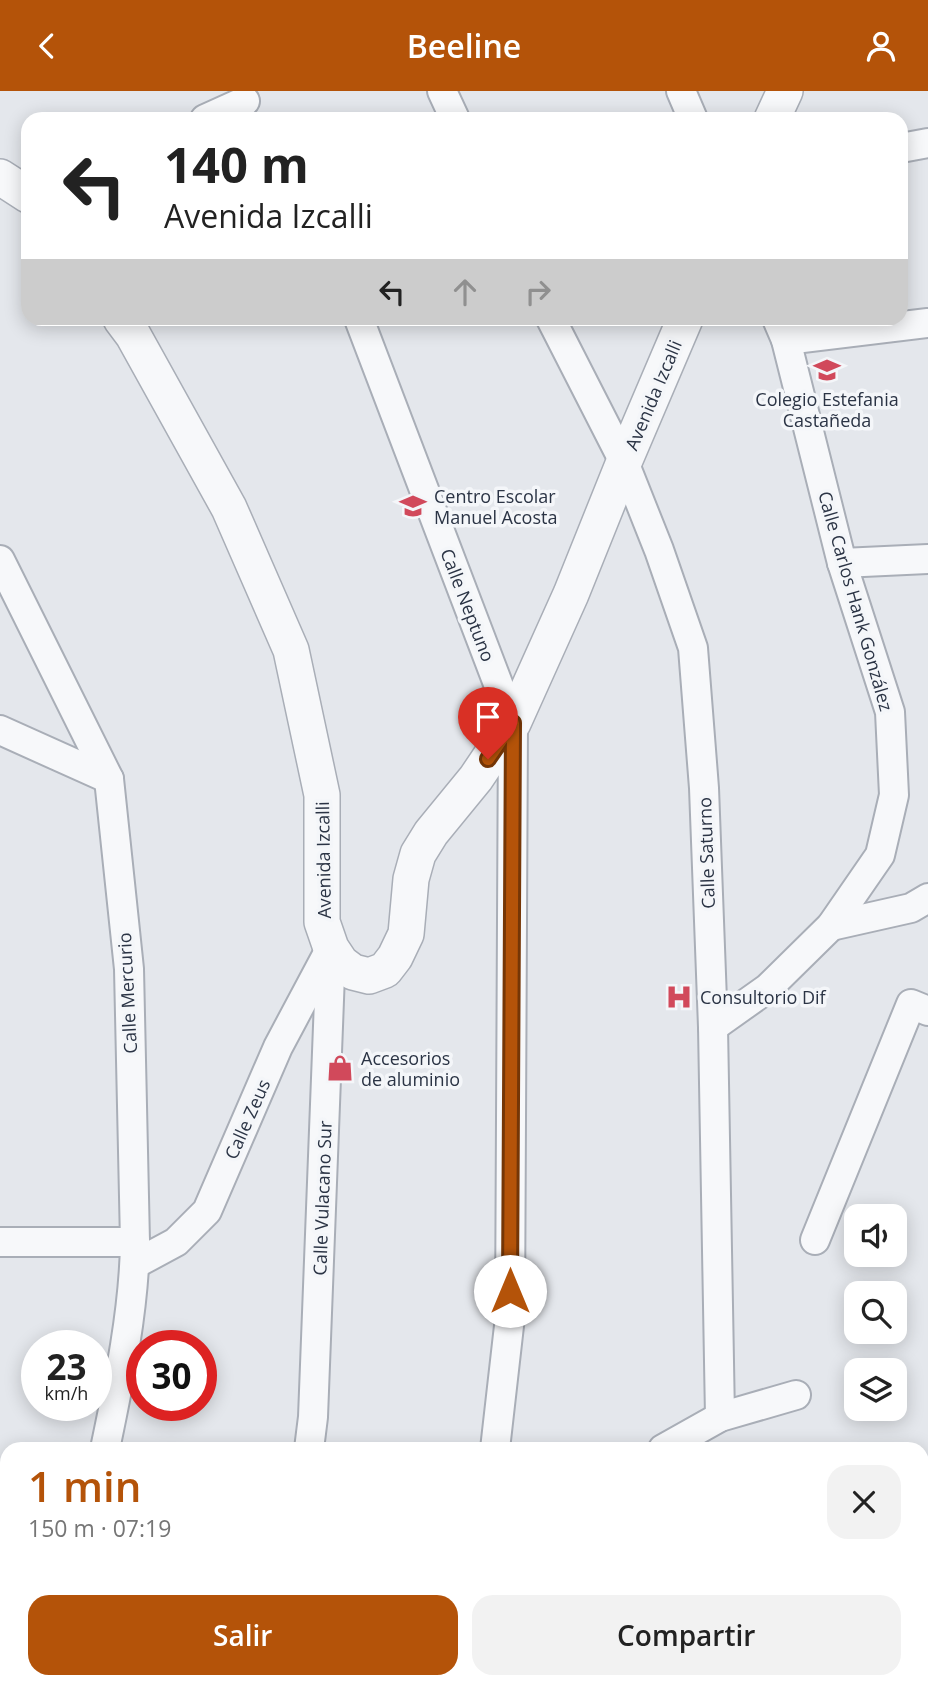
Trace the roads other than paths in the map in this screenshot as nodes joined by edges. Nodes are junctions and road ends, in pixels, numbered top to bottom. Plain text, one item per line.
1 (442, 91) edge
2 (681, 91) edge
3 (785, 91) edge
4 (247, 104) edge
5 (225, 112) edge
6 (452, 112) edge
7 (690, 112) edge
8 (775, 112) edge
9 (928, 143) edge
10 (908, 147) edge
11 (0, 177) edge
12 (21, 190) edge
13 (928, 323) edge
14 (908, 324) edge
15 (126, 326) edge
16 (362, 326) edge
17 (555, 326) edge
18 (682, 326) edge
19 (854, 326) edge
20 (781, 329) edge
21 (624, 462) junction
22 (928, 559) edge
23 (0, 560) edge
24 (842, 563) junction
25 (513, 723) junction
26 (0, 730) edge
27 (110, 779) junction
28 (928, 898) edge
29 (831, 926) junction
30 (331, 948) junction
31 (928, 1011) edge
32 (713, 1027) junction
33 (816, 1240) dead end
34 (0, 1242) edge
35 (135, 1253) junction
36 (796, 1395) dead end
37 (720, 1417) junction
38 (106, 1442) edge
39 (310, 1442) edge
40 (496, 1442) edge
41 (675, 1442) edge

1 - 6 street
2 - 7 street
3 - 8 street
4 - 5 street
9 - 10 street
11 - 12 street
13 - 14 street
15 - 30 street, Avenida Izcalli
16 - 25 street, Calle Neptuno
17 - 21 street, Calle Saturno
18 - 21 street, Avenida Izcalli
19 - 20 street
20 - 24 street, Calle Carlos Hank González
21 - 25 street, Avenida Izcalli
21 - 32 street, Calle Saturno
22 - 24 street
23 - 27 street, Calle Mercurio
24 - 29 street, Calle Carlos Hank González
25 - 30 street, Avenida Izcalli
25 - 40 street, Calle Neptuno
26 - 27 street
27 - 35 street, Calle Mercurio
28 - 29 street
29 - 32 street, Calle Carlos Hank González
30 - 35 street, Calle Zeus
30 - 39 street, Calle Vulacano Sur
31 - 33 street
32 - 37 street, Calle Saturno
34 - 35 street
35 - 38 street, Calle Mercurio
36 - 37 street
37 - 41 street

